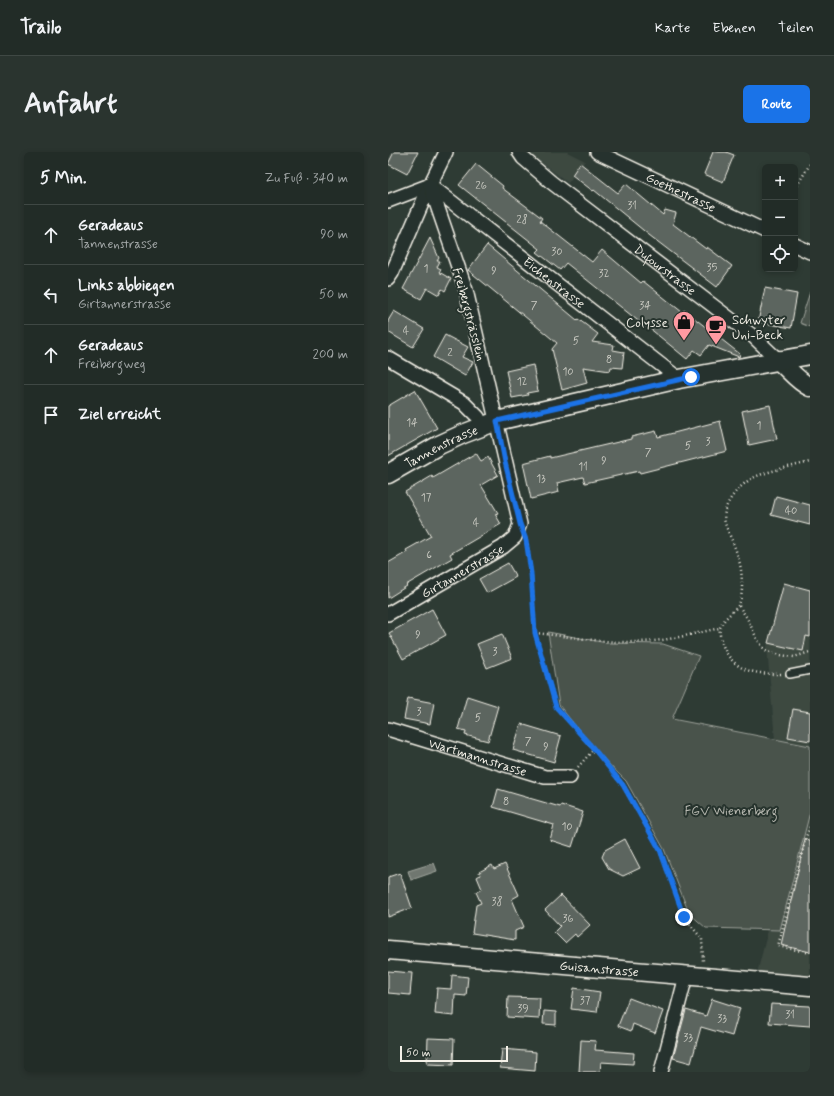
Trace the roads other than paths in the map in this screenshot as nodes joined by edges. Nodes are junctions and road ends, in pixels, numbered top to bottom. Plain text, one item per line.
1 (446, 152) edge
2 (519, 152) edge
3 (603, 153) edge
4 (430, 186) junction
5 (388, 201) edge
6 (762, 230) edge
7 (798, 246) edge
8 (810, 252) edge
9 (388, 279) edge
10 (810, 355) edge
11 (388, 358) edge
12 (778, 360) junction
13 (679, 379) junction
14 (810, 387) edge
15 (490, 424) junction
16 (388, 474) edge
17 (388, 614) edge
18 (810, 670) edge
19 (790, 674) road end
20 (388, 729) edge
21 (570, 777) road end
22 (388, 950) edge
23 (686, 976) junction
24 (810, 986) edge
25 (661, 1072) edge

1 - 4 street
2 - 12 street, Dufourstrasse
3 - 6 street, Goethestrasse
4 - 5 street
4 - 9 street
4 - 13 street, Eichenstrasse
4 - 15 street, Freibergsträsslein
7 - 8 street
10 - 12 street, Tannenstrasse
11 - 15 street
12 - 13 street, Tannenstrasse
12 - 14 street, Dufourstrasse
13 - 15 street, Tannenstrasse
15 - 16 street, Tannenstrasse
15 - 17 street, Girtannerstrasse
18 - 19 lane
20 - 21 street, Wartmannstrasse
22 - 23 street, Guisanstrasse
23 - 24 street, Guisanstrasse
23 - 25 street

